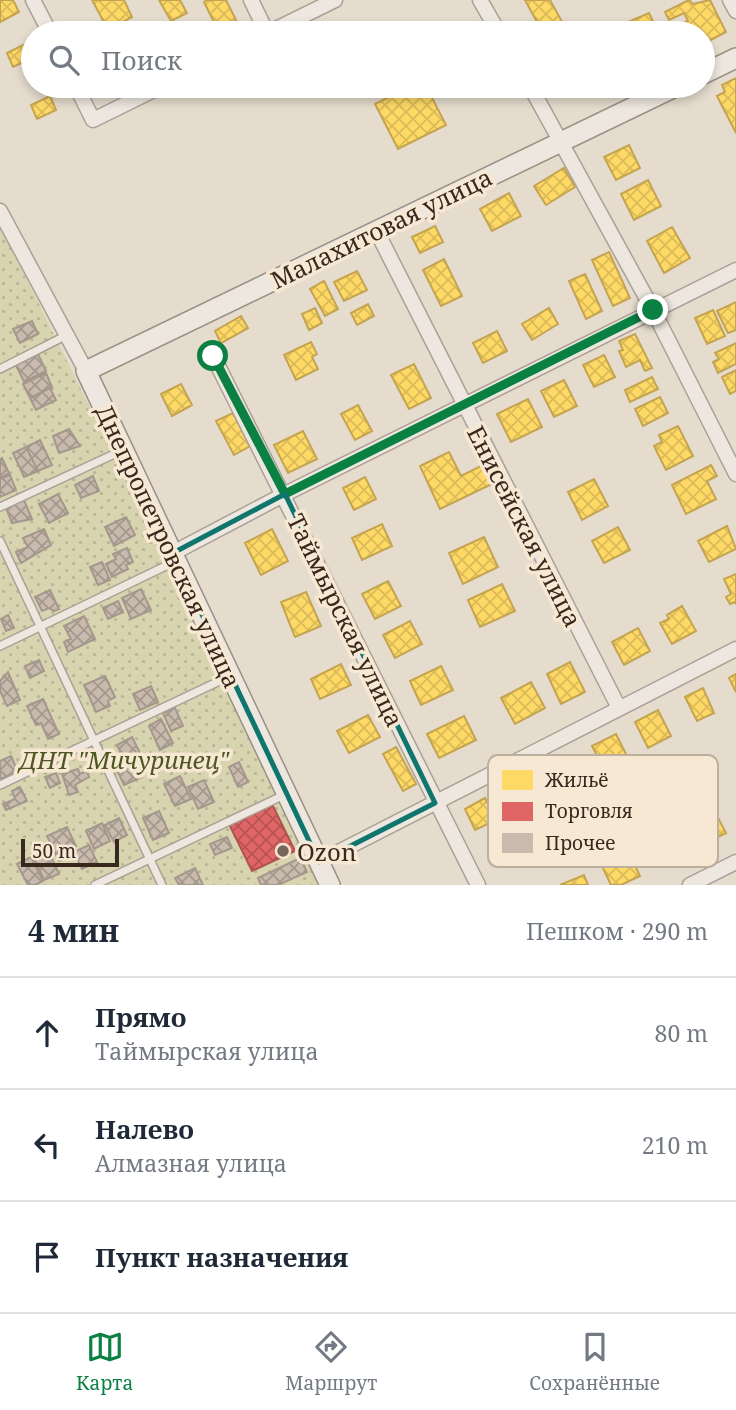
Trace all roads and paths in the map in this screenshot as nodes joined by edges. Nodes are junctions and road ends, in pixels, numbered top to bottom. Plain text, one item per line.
1 (33, 0) edge
2 (251, 0) edge
3 (335, 0) edge
4 (480, 0) edge
5 (730, 0) edge
6 (736, 11) edge
7 (44, 21) edge
8 (262, 21) edge
9 (292, 21) edge
10 (492, 21) edge
11 (736, 58) edge
12 (715, 68) edge
13 (82, 98) edge
14 (138, 98) edge
15 (537, 98) edge
16 (651, 98) edge
17 (562, 140) junction
18 (0, 211) edge
19 (376, 230) junction
20 (736, 270) edge
21 (653, 310) junction
22 (68, 335) junction
23 (213, 356) dead end
24 (0, 369) edge
25 (86, 370) junction
26 (462, 405) junction
27 (124, 450) junction
28 (736, 474) edge
29 (285, 494) junction
30 (0, 507) edge
31 (0, 541) edge
32 (174, 557) junction
33 (39, 627) junction
34 (0, 646) edge
35 (736, 649) edge
36 (231, 676) junction
37 (619, 708) junction
38 (94, 741) junction
39 (528, 755) edge
40 (488, 776) edge
41 (0, 785) edge
42 (286, 794) junction
43 (435, 803) junction
44 (150, 859) junction
45 (318, 862) junction
46 (736, 862) edge
47 (95, 885) edge
48 (162, 885) edge
49 (330, 885) edge
50 (478, 885) edge
51 (690, 885) edge

1 - 7 street
2 - 8 street
3 - 9 street
4 - 10 street
5 - 6 street
11 - 12 street
13 - 14 street
15 - 17 street
16 - 17 street, Малахитовая улица
17 - 19 street, Малахитовая улица
17 - 21 street
18 - 22 street, Днепропетровская улица
19 - 25 street, Малахитовая улица
19 - 26 street, Енисейская улица
20 - 21 street
21 - 26 street
21 - 28 street
22 - 24 lane
22 - 25 street, Днепропетровская улица
23 - 29 street, Таймырская улица
25 - 27 street, Днепропетровская улица
26 - 29 street
26 - 37 street, Енисейская улица
27 - 30 lane
27 - 32 street, Днепропетровская улица
29 - 32 street
29 - 43 street, Таймырская улица
31 - 33 lane
32 - 33 lane
32 - 36 street, Днепропетровская улица
33 - 34 lane
33 - 38 lane
35 - 37 street
36 - 38 lane
36 - 42 street, Днепропетровская улица
37 - 39 street
38 - 41 lane
38 - 44 lane
40 - 43 street
42 - 44 lane
42 - 45 street, Днепропетровская улица
43 - 45 street
43 - 50 street, Таймырская улица
44 - 47 lane
44 - 48 lane
45 - 49 street, Днепропетровская улица
46 - 51 street

